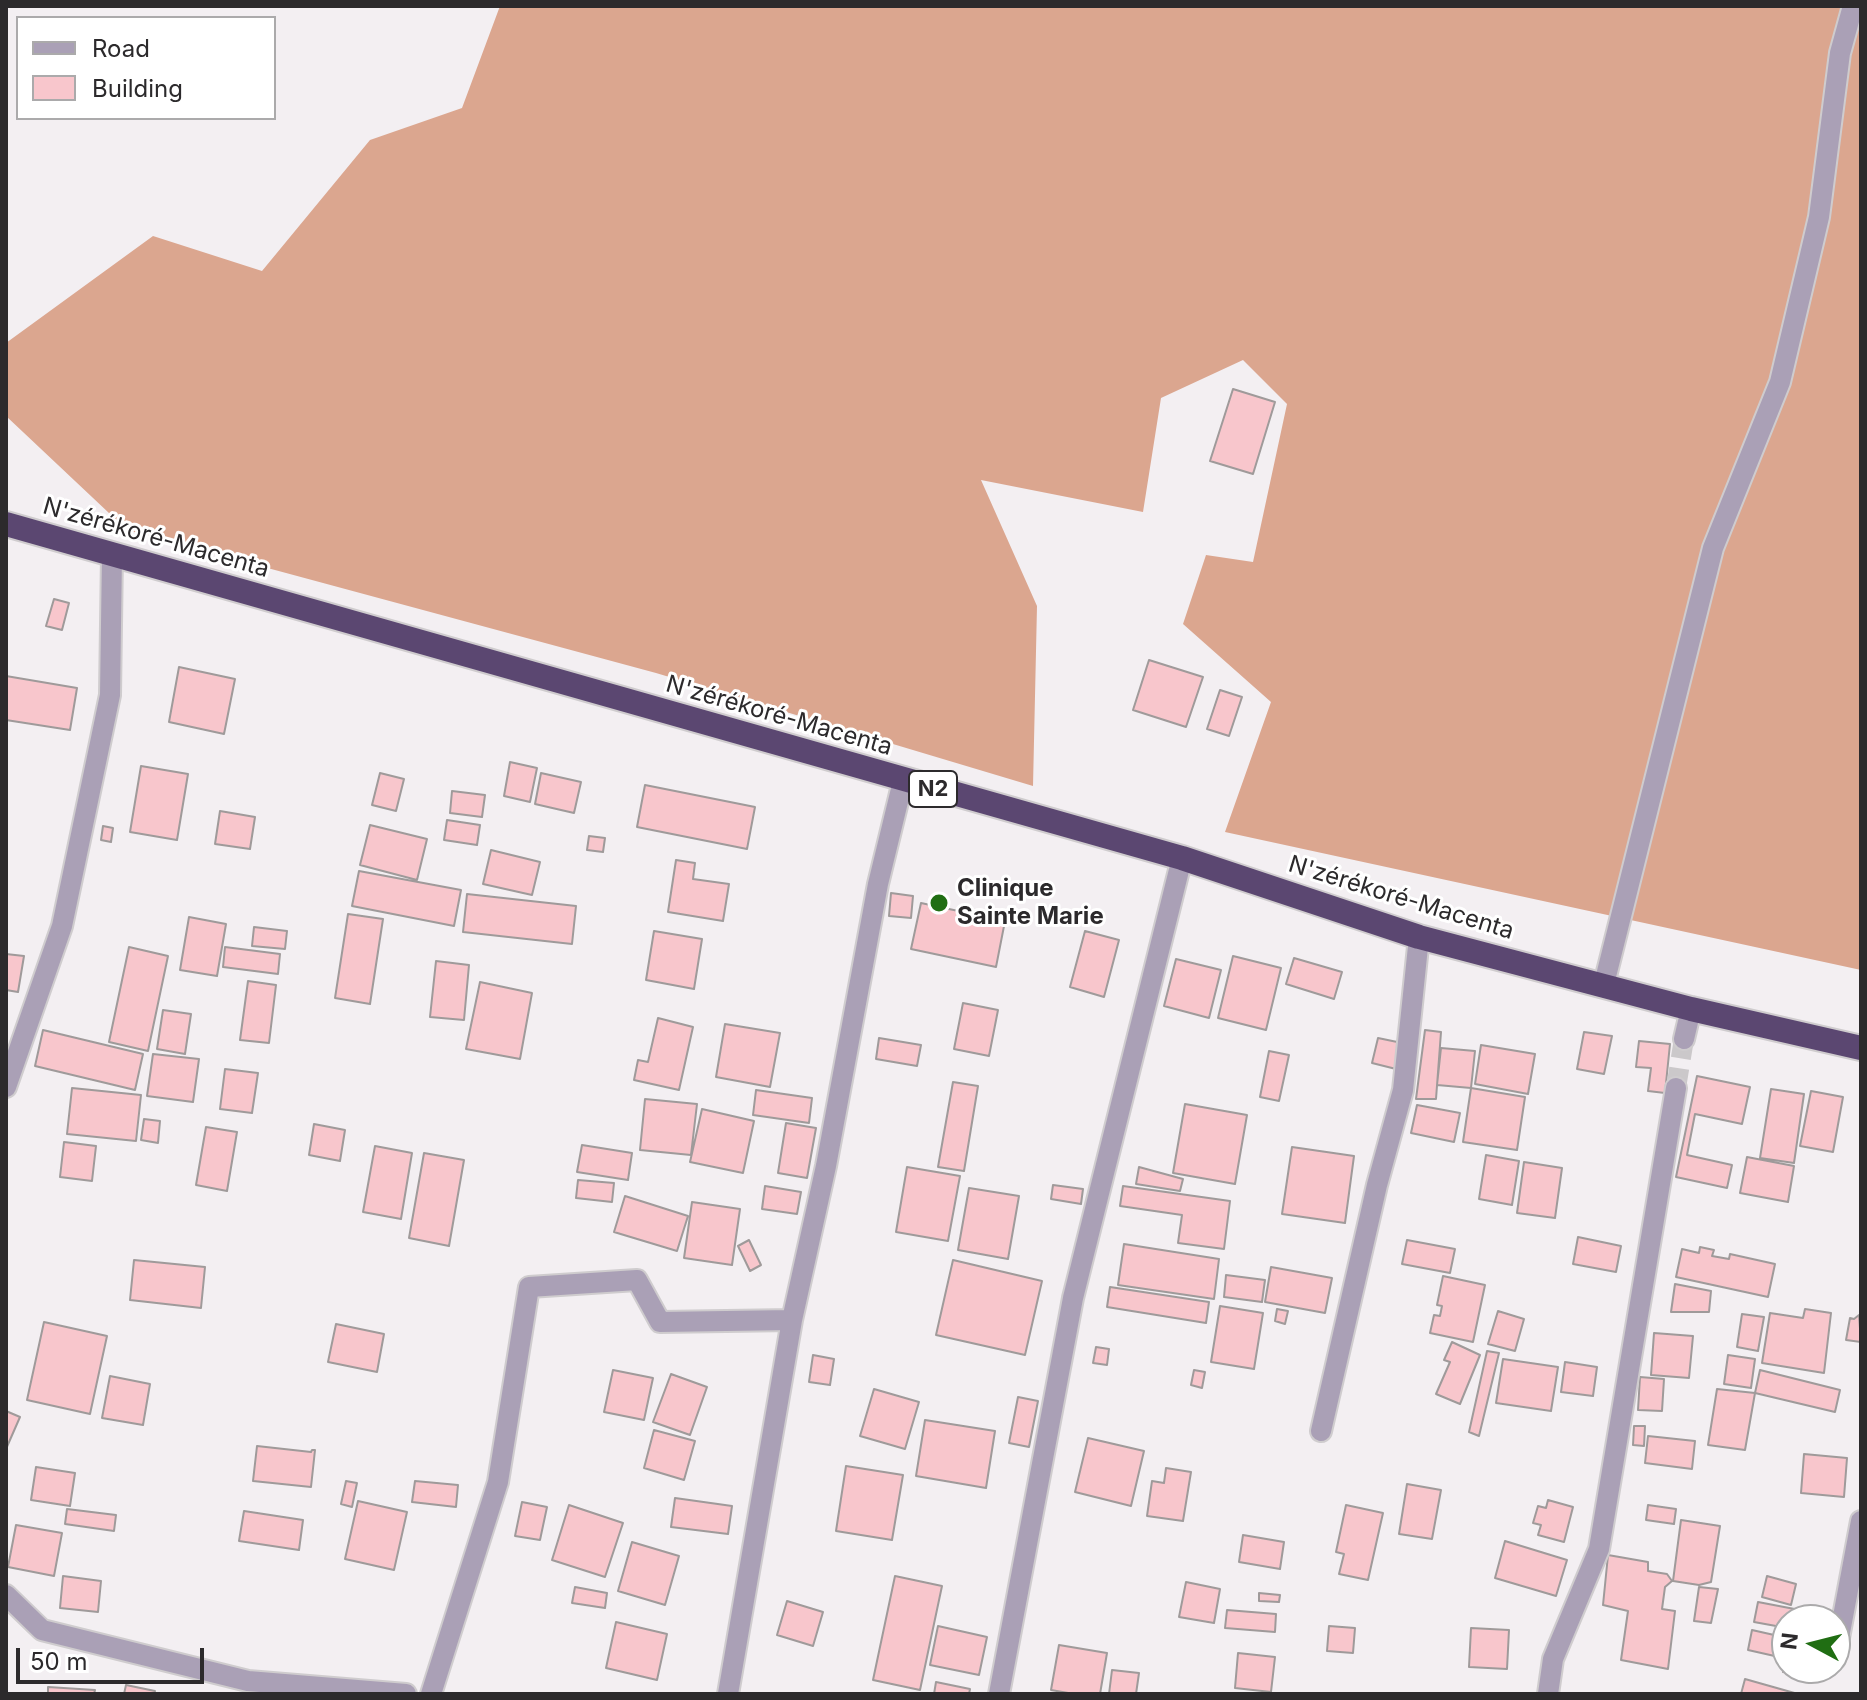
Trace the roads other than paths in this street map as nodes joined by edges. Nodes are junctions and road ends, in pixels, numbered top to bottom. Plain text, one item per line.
1 (1853, 6) edge
2 (6, 524) edge
3 (112, 554) junction
4 (903, 781) junction
5 (1182, 858) junction
6 (1419, 937) junction
7 (1604, 984) junction
8 (1691, 1009) junction
9 (1684, 1039) tunnel mouth
10 (1861, 1048) edge
11 (6, 1087) edge
12 (1676, 1088) tunnel mouth
13 (792, 1320) junction
14 (1321, 1431) dead end
15 (1861, 1521) edge
16 (6, 1595) edge
17 (1845, 1604) edge
18 (406, 1694) edge
19 (431, 1694) edge
20 (728, 1694) edge
21 (999, 1694) edge
22 (1548, 1694) edge

1 - 7 street
2 - 3 highway, N'zérékoré-Macenta / N2
3 - 4 highway, N'zérékoré-Macenta / N2
3 - 11 street
4 - 5 highway, N'zérékoré-Macenta / N2
4 - 13 street
5 - 6 highway, N'zérékoré-Macenta / N2
5 - 21 street
6 - 7 highway, N'zérékoré-Macenta / N2
6 - 14 street
7 - 8 highway, N'zérékoré-Macenta / N2
8 - 9 street
8 - 10 highway, N'zérékoré-Macenta / N2
12 - 22 street
13 - 19 street
13 - 20 street
15 - 17 street
16 - 18 street

